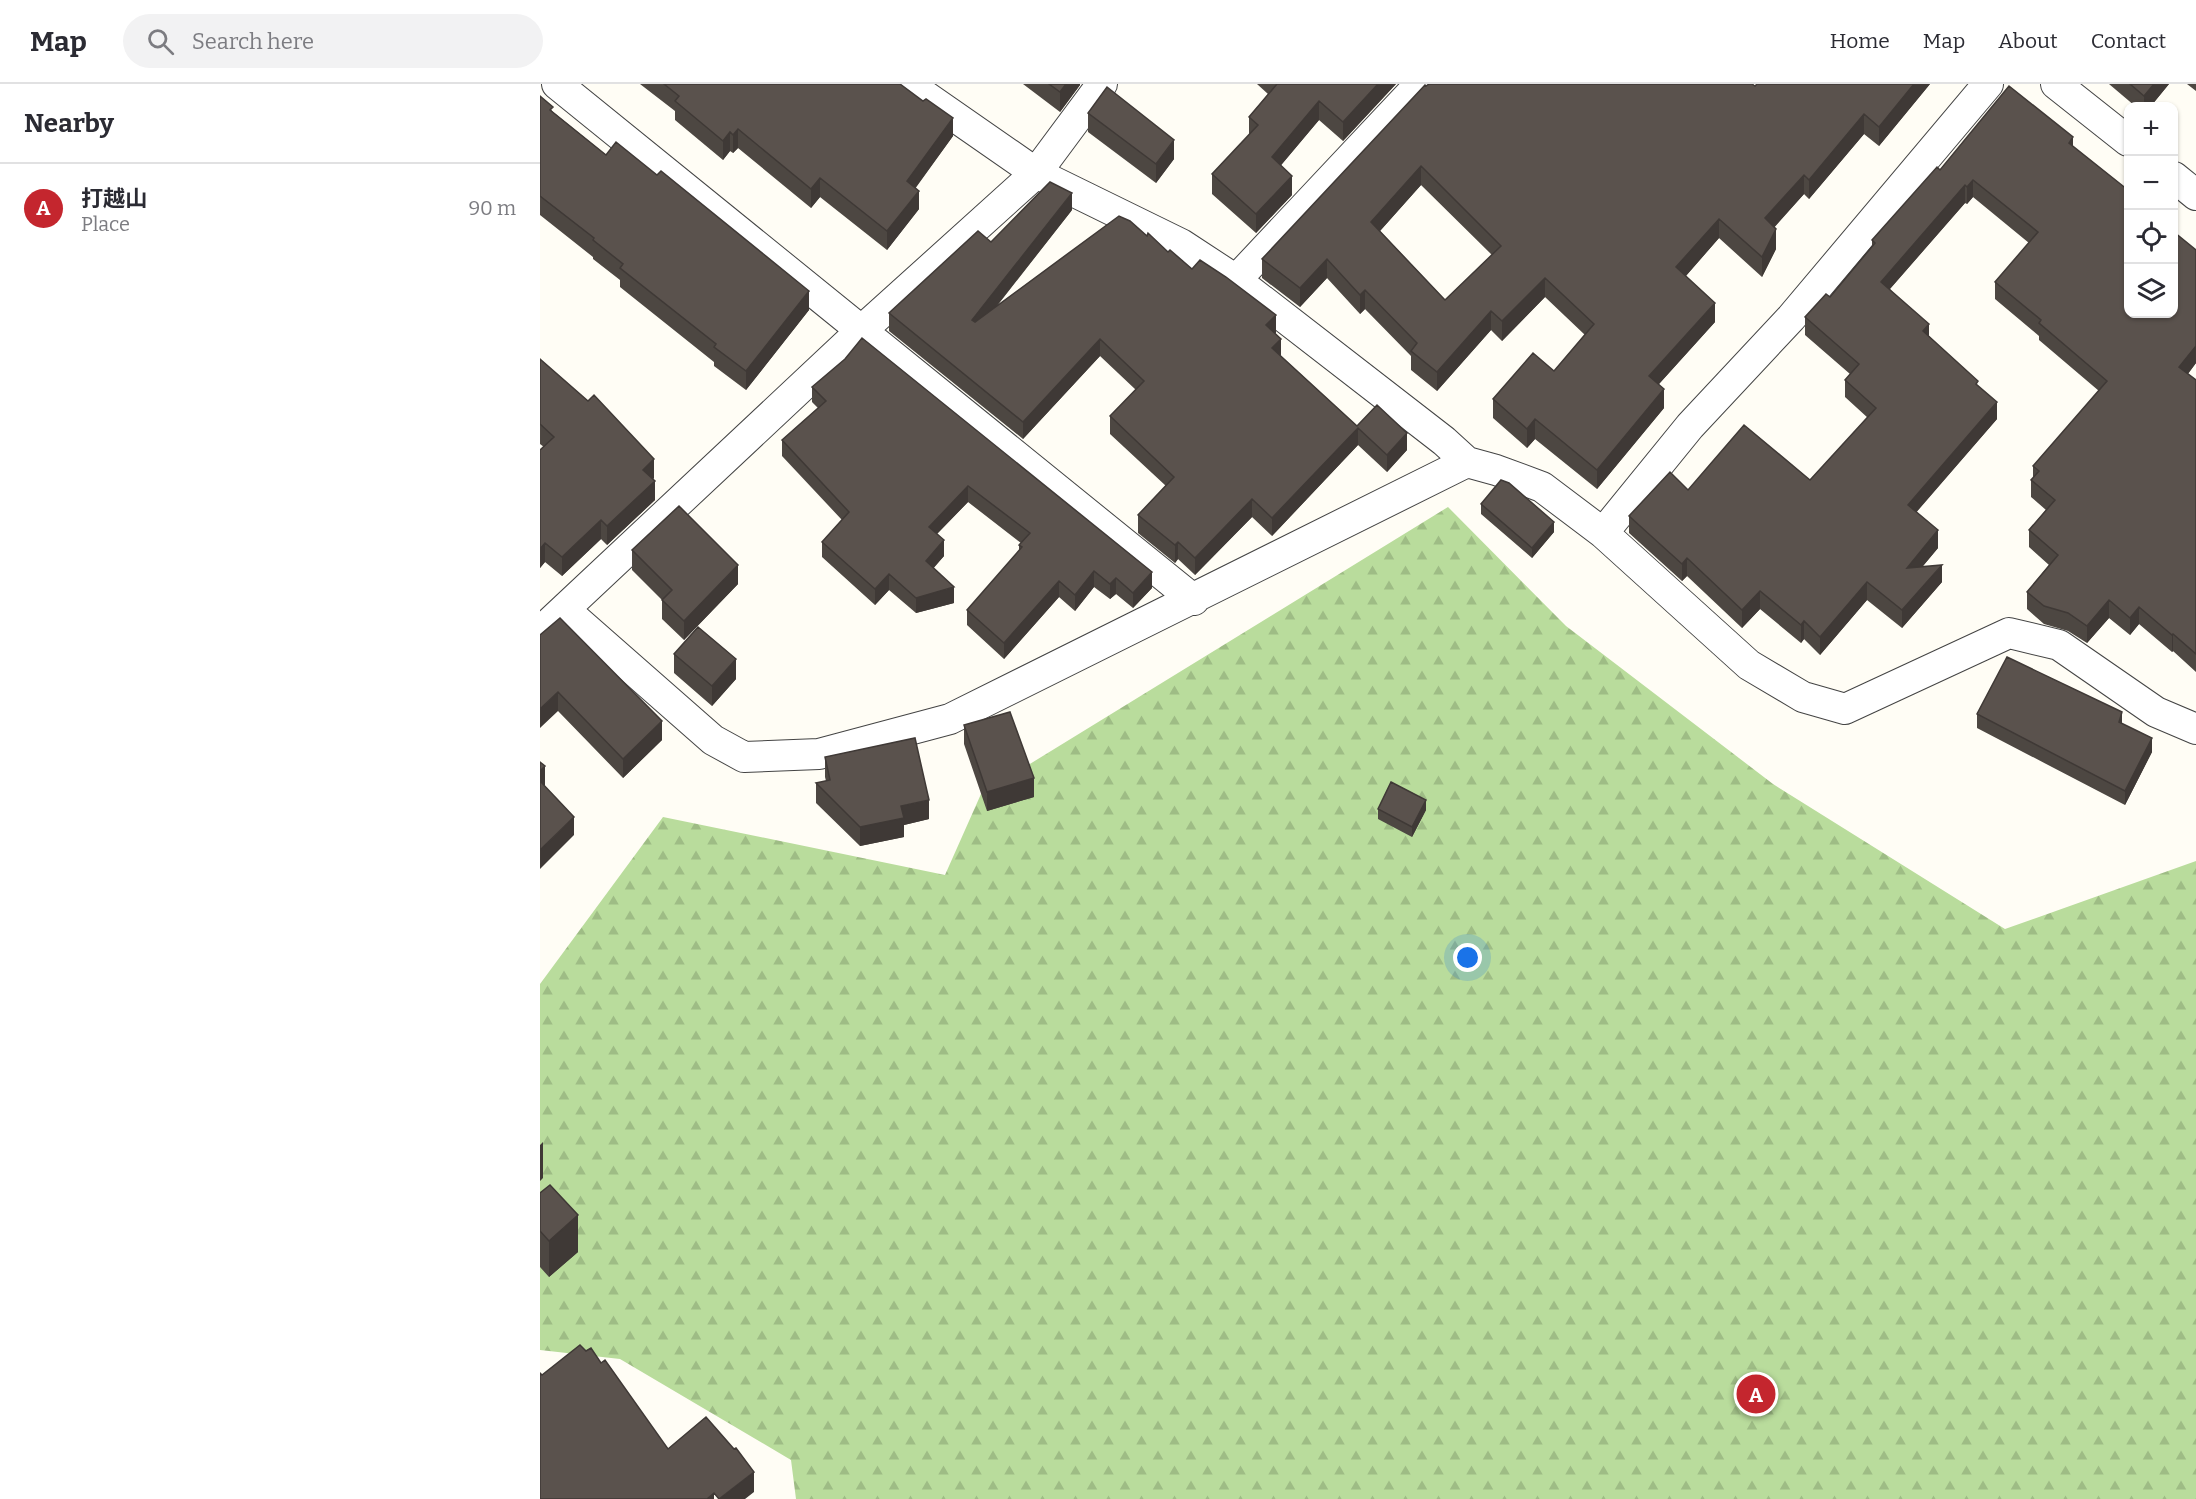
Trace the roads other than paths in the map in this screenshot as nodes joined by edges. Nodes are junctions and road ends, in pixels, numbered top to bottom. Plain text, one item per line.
1 (557, 84) edge
2 (908, 84) edge
3 (1102, 84) edge
4 (1420, 84) edge
5 (1988, 84) edge
6 (2056, 84) edge
7 (2124, 138) edge
8 (1036, 172) junction
9 (2178, 180) edge
10 (2196, 195) edge
11 (1236, 280) junction
12 (861, 331) junction
13 (1467, 462) junction
14 (1603, 533) junction
15 (1194, 600) junction
16 (565, 610) junction
17 (540, 632) edge
18 (2196, 729) edge

1 - 12 street
2 - 8 street
3 - 8 street
4 - 11 street
5 - 14 street
6 - 7 street
8 - 11 street
8 - 12 street
9 - 10 street
11 - 13 street
12 - 15 street
12 - 16 street
13 - 14 street
13 - 15 street
14 - 18 street
15 - 16 street
16 - 17 street

